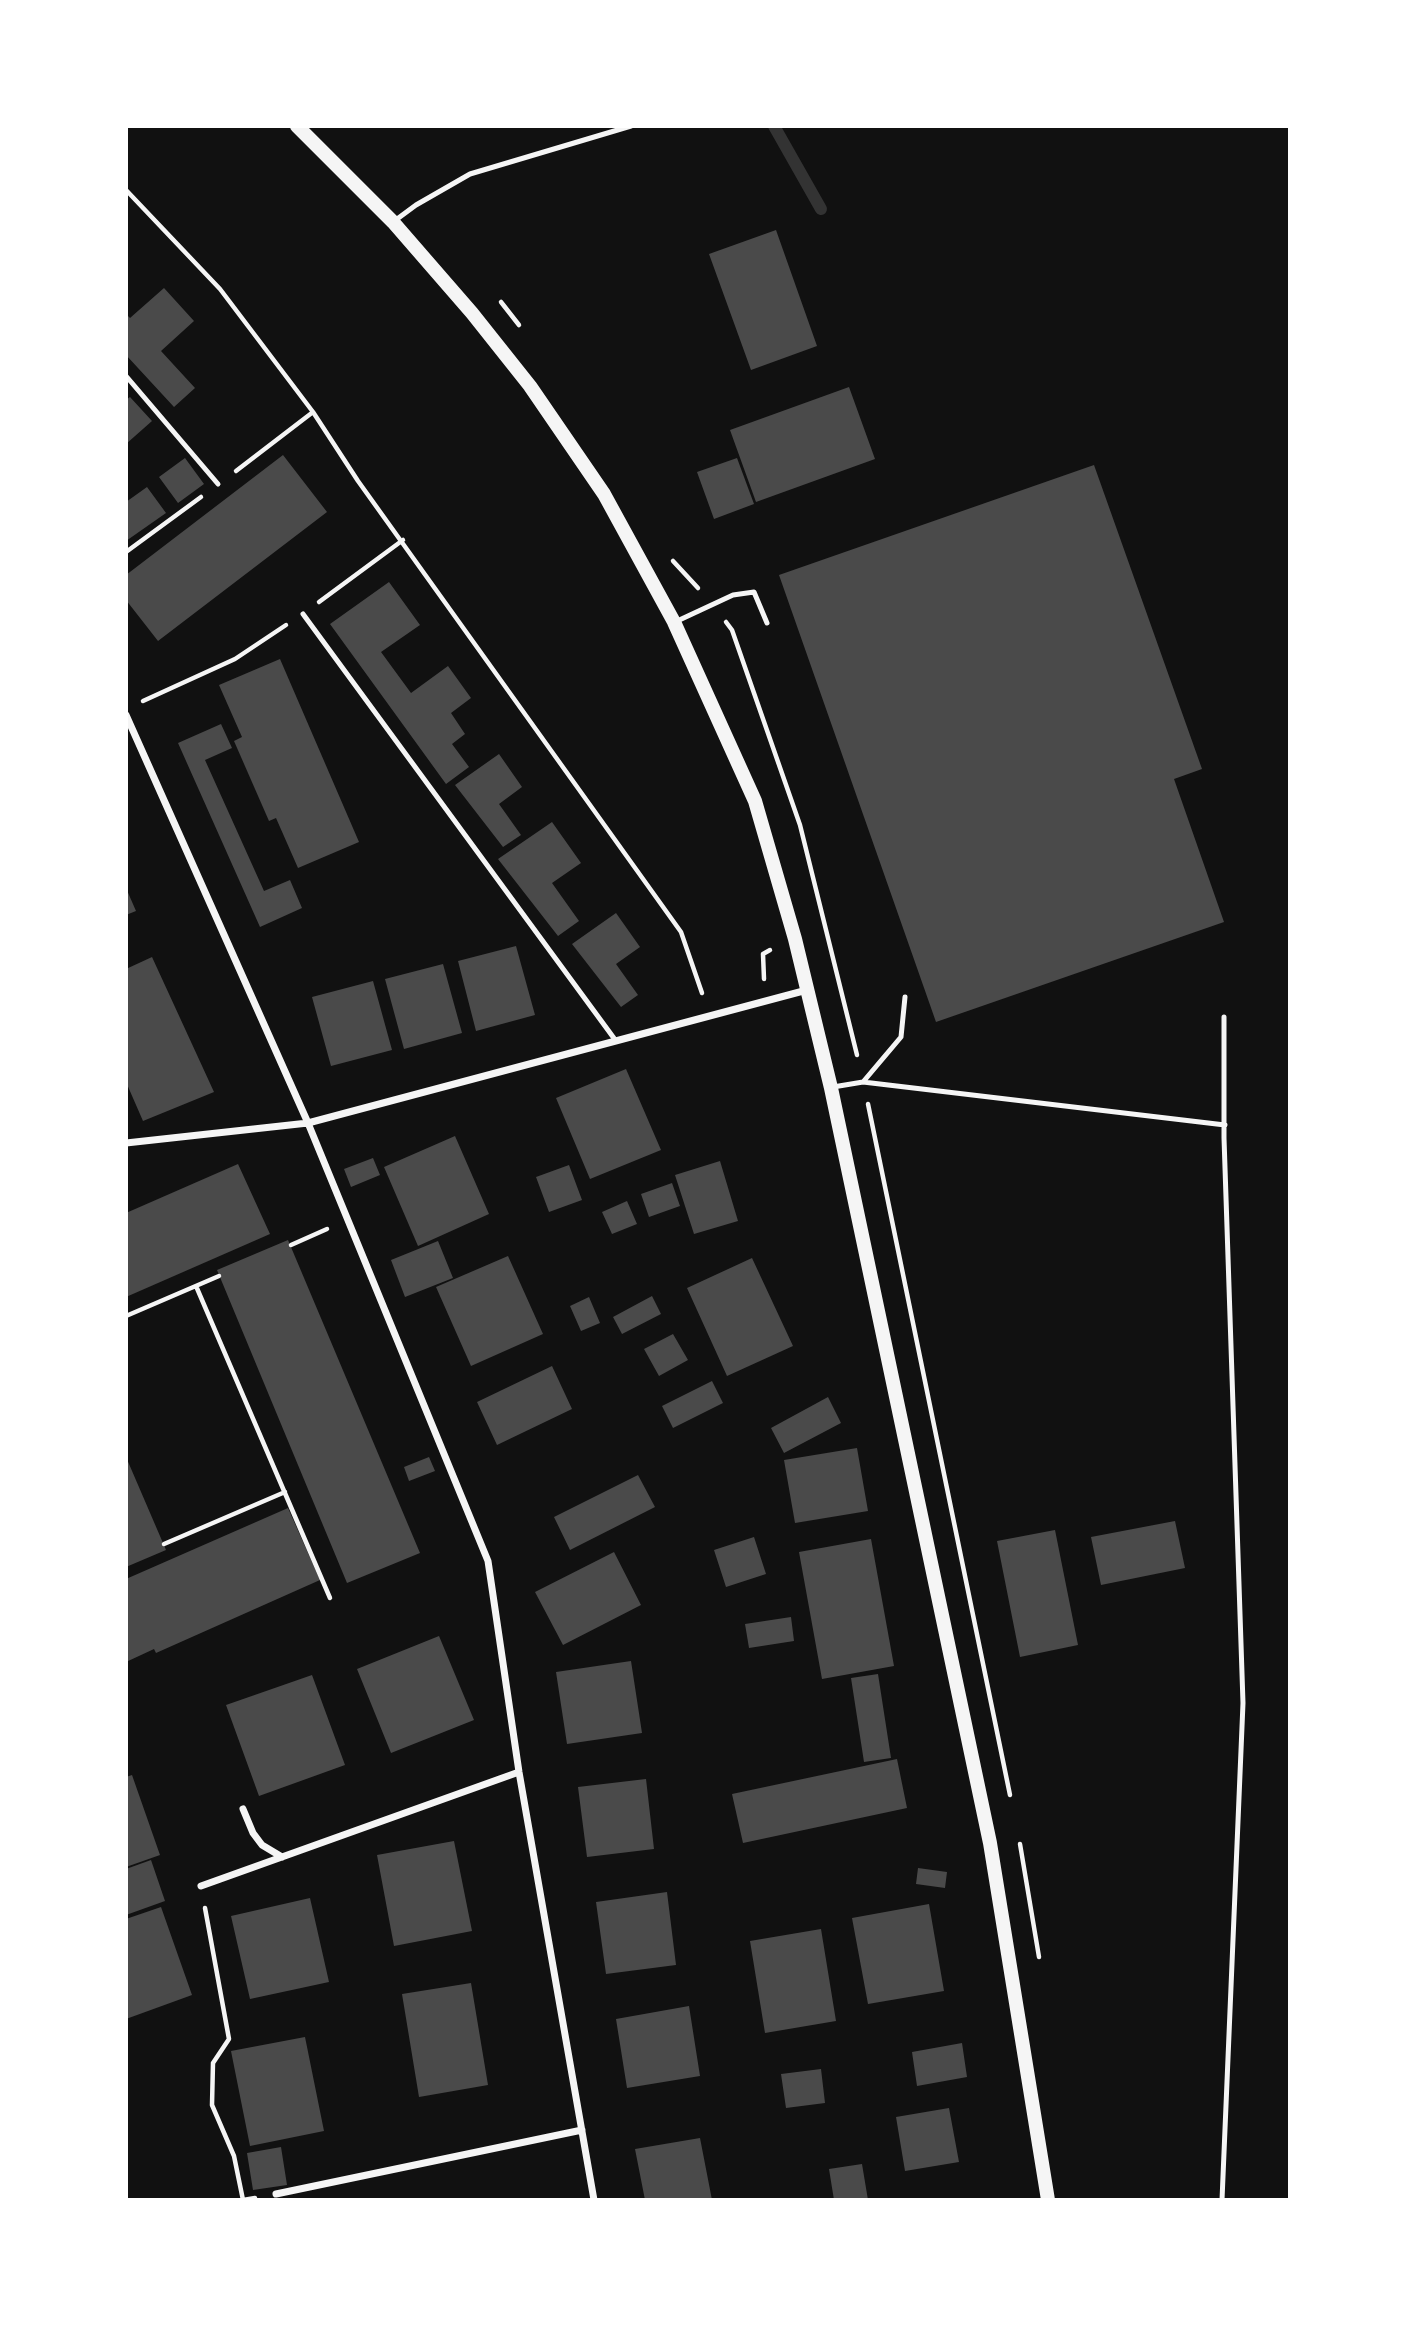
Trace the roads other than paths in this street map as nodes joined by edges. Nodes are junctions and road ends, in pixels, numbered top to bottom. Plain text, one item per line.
1 (297, 126) edge
2 (631, 126) edge
3 (394, 222) junction
4 (126, 376) edge
5 (218, 484) dead end
6 (303, 614) road end
7 (674, 622) junction
8 (767, 623) dead end
9 (126, 715) edge
10 (807, 989) junction
11 (905, 997) dead end
12 (1224, 1017) dead end
13 (616, 1041) junction
14 (863, 1082) junction
15 (831, 1088) junction
16 (308, 1123) junction
17 (1226, 1125) junction
18 (126, 1143) edge
19 (519, 1772) junction
20 (243, 1809) dead end
21 (282, 1857) junction
22 (201, 1886) road end
23 (582, 2130) junction
24 (276, 2194) dead end
25 (594, 2200) edge
26 (1048, 2200) edge
27 (1222, 2200) edge

1 - 3 main road
2 - 3 lane
3 - 7 main road
4 - 5 lane
6 - 13 lane
7 - 8 lane
7 - 10 main road
9 - 16 street
10 - 13 street
10 - 15 main road
11 - 14 lane
12 - 17 lane
13 - 16 street
14 - 15 lane
14 - 17 lane
15 - 26 main road
16 - 18 street
16 - 19 street
17 - 27 lane
19 - 21 street
19 - 23 street
20 - 21 street
21 - 22 street
23 - 24 street
23 - 25 street

